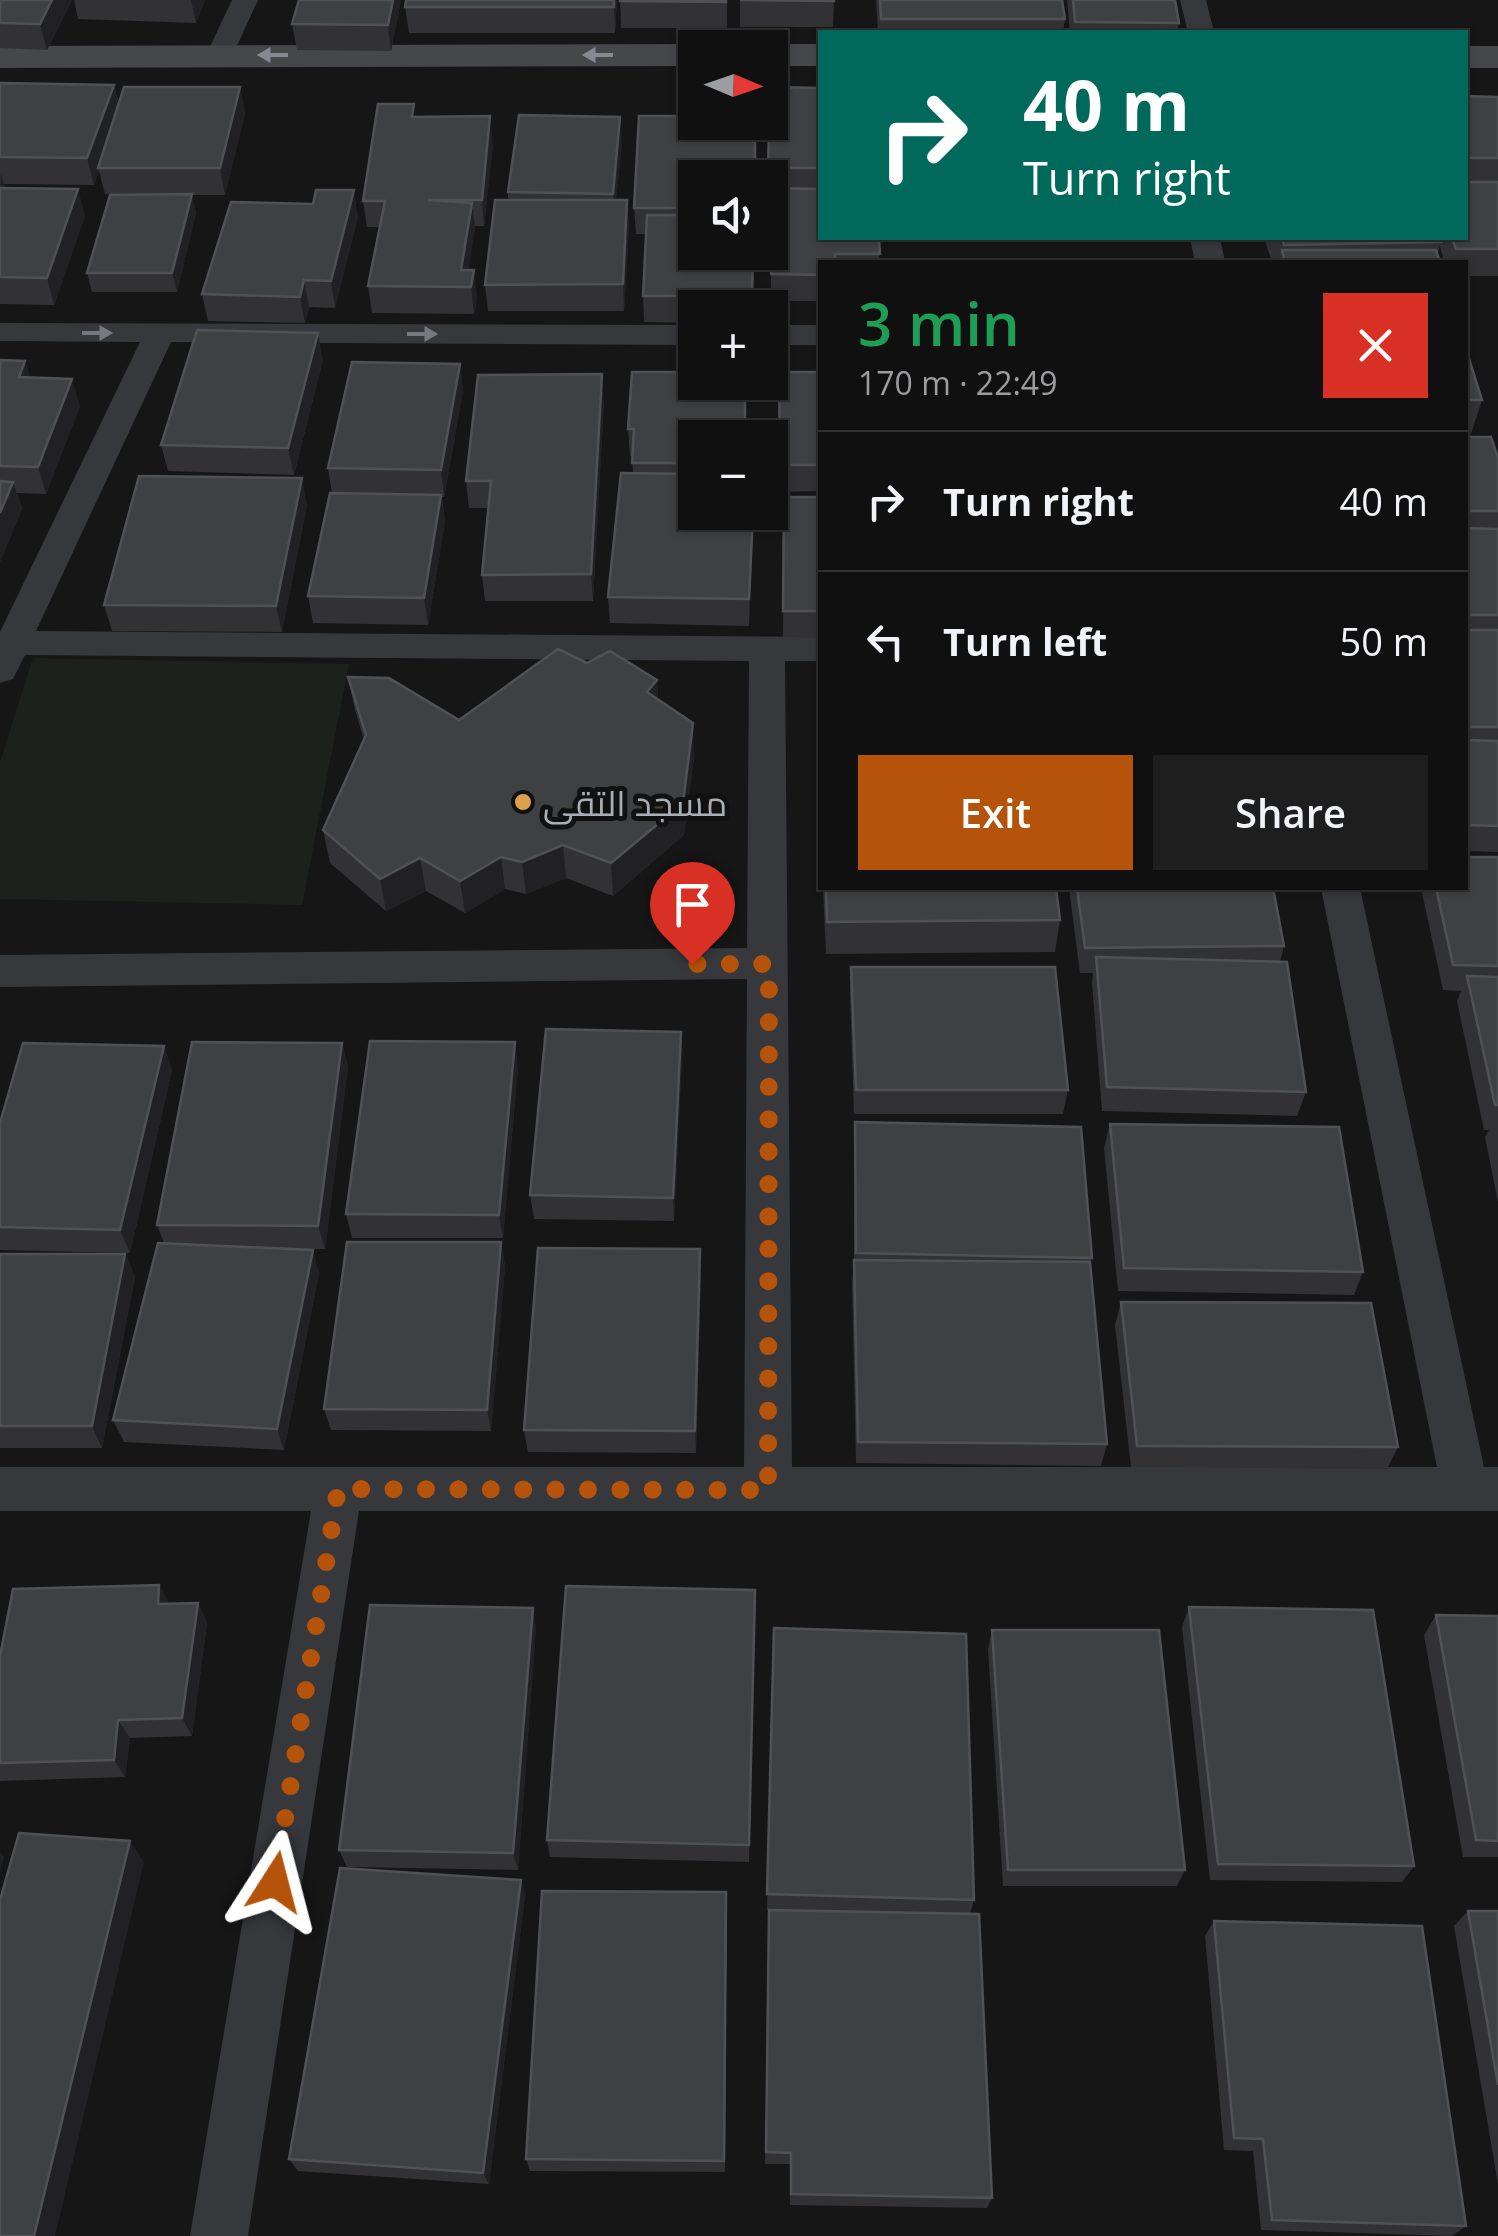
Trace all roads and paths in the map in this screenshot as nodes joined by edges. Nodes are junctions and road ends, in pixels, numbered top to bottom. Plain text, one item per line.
1 (245, 0) edge
2 (1193, 0) edge
3 (1200, 30) edge
4 (678, 55) edge
5 (788, 55) edge
6 (818, 55) edge
7 (220, 56) junction
8 (1468, 56) edge
9 (0, 57) edge
10 (1498, 57) edge
11 (0, 86) edge
12 (678, 89) edge
13 (1468, 91) edge
14 (1498, 91) edge
15 (0, 332) edge
16 (160, 333) junction
17 (678, 335) edge
18 (788, 335) edge
19 (818, 336) edge
20 (767, 648) junction
21 (818, 648) edge
22 (7, 657) edge
23 (1340, 890) edge
24 (769, 964) junction
25 (0, 970) edge
26 (0, 1489) edge
27 (338, 1489) junction
28 (1481, 1489) edge
29 (768, 1490) junction
30 (219, 2236) edge

1 - 7 street
2 - 3 street
4 -> 7 street
5 - 6 street
7 - 9 street
8 - 10 street
11 - 12 street
13 - 14 street
15 -> 16 street
16 -> 17 street
16 - 22 street
18 - 19 street
20 - 21 street
20 - 22 street
20 - 24 street
23 - 28 street
24 - 25 street
24 - 29 street
26 - 27 street
27 - 29 street
27 - 30 street
28 - 29 street

